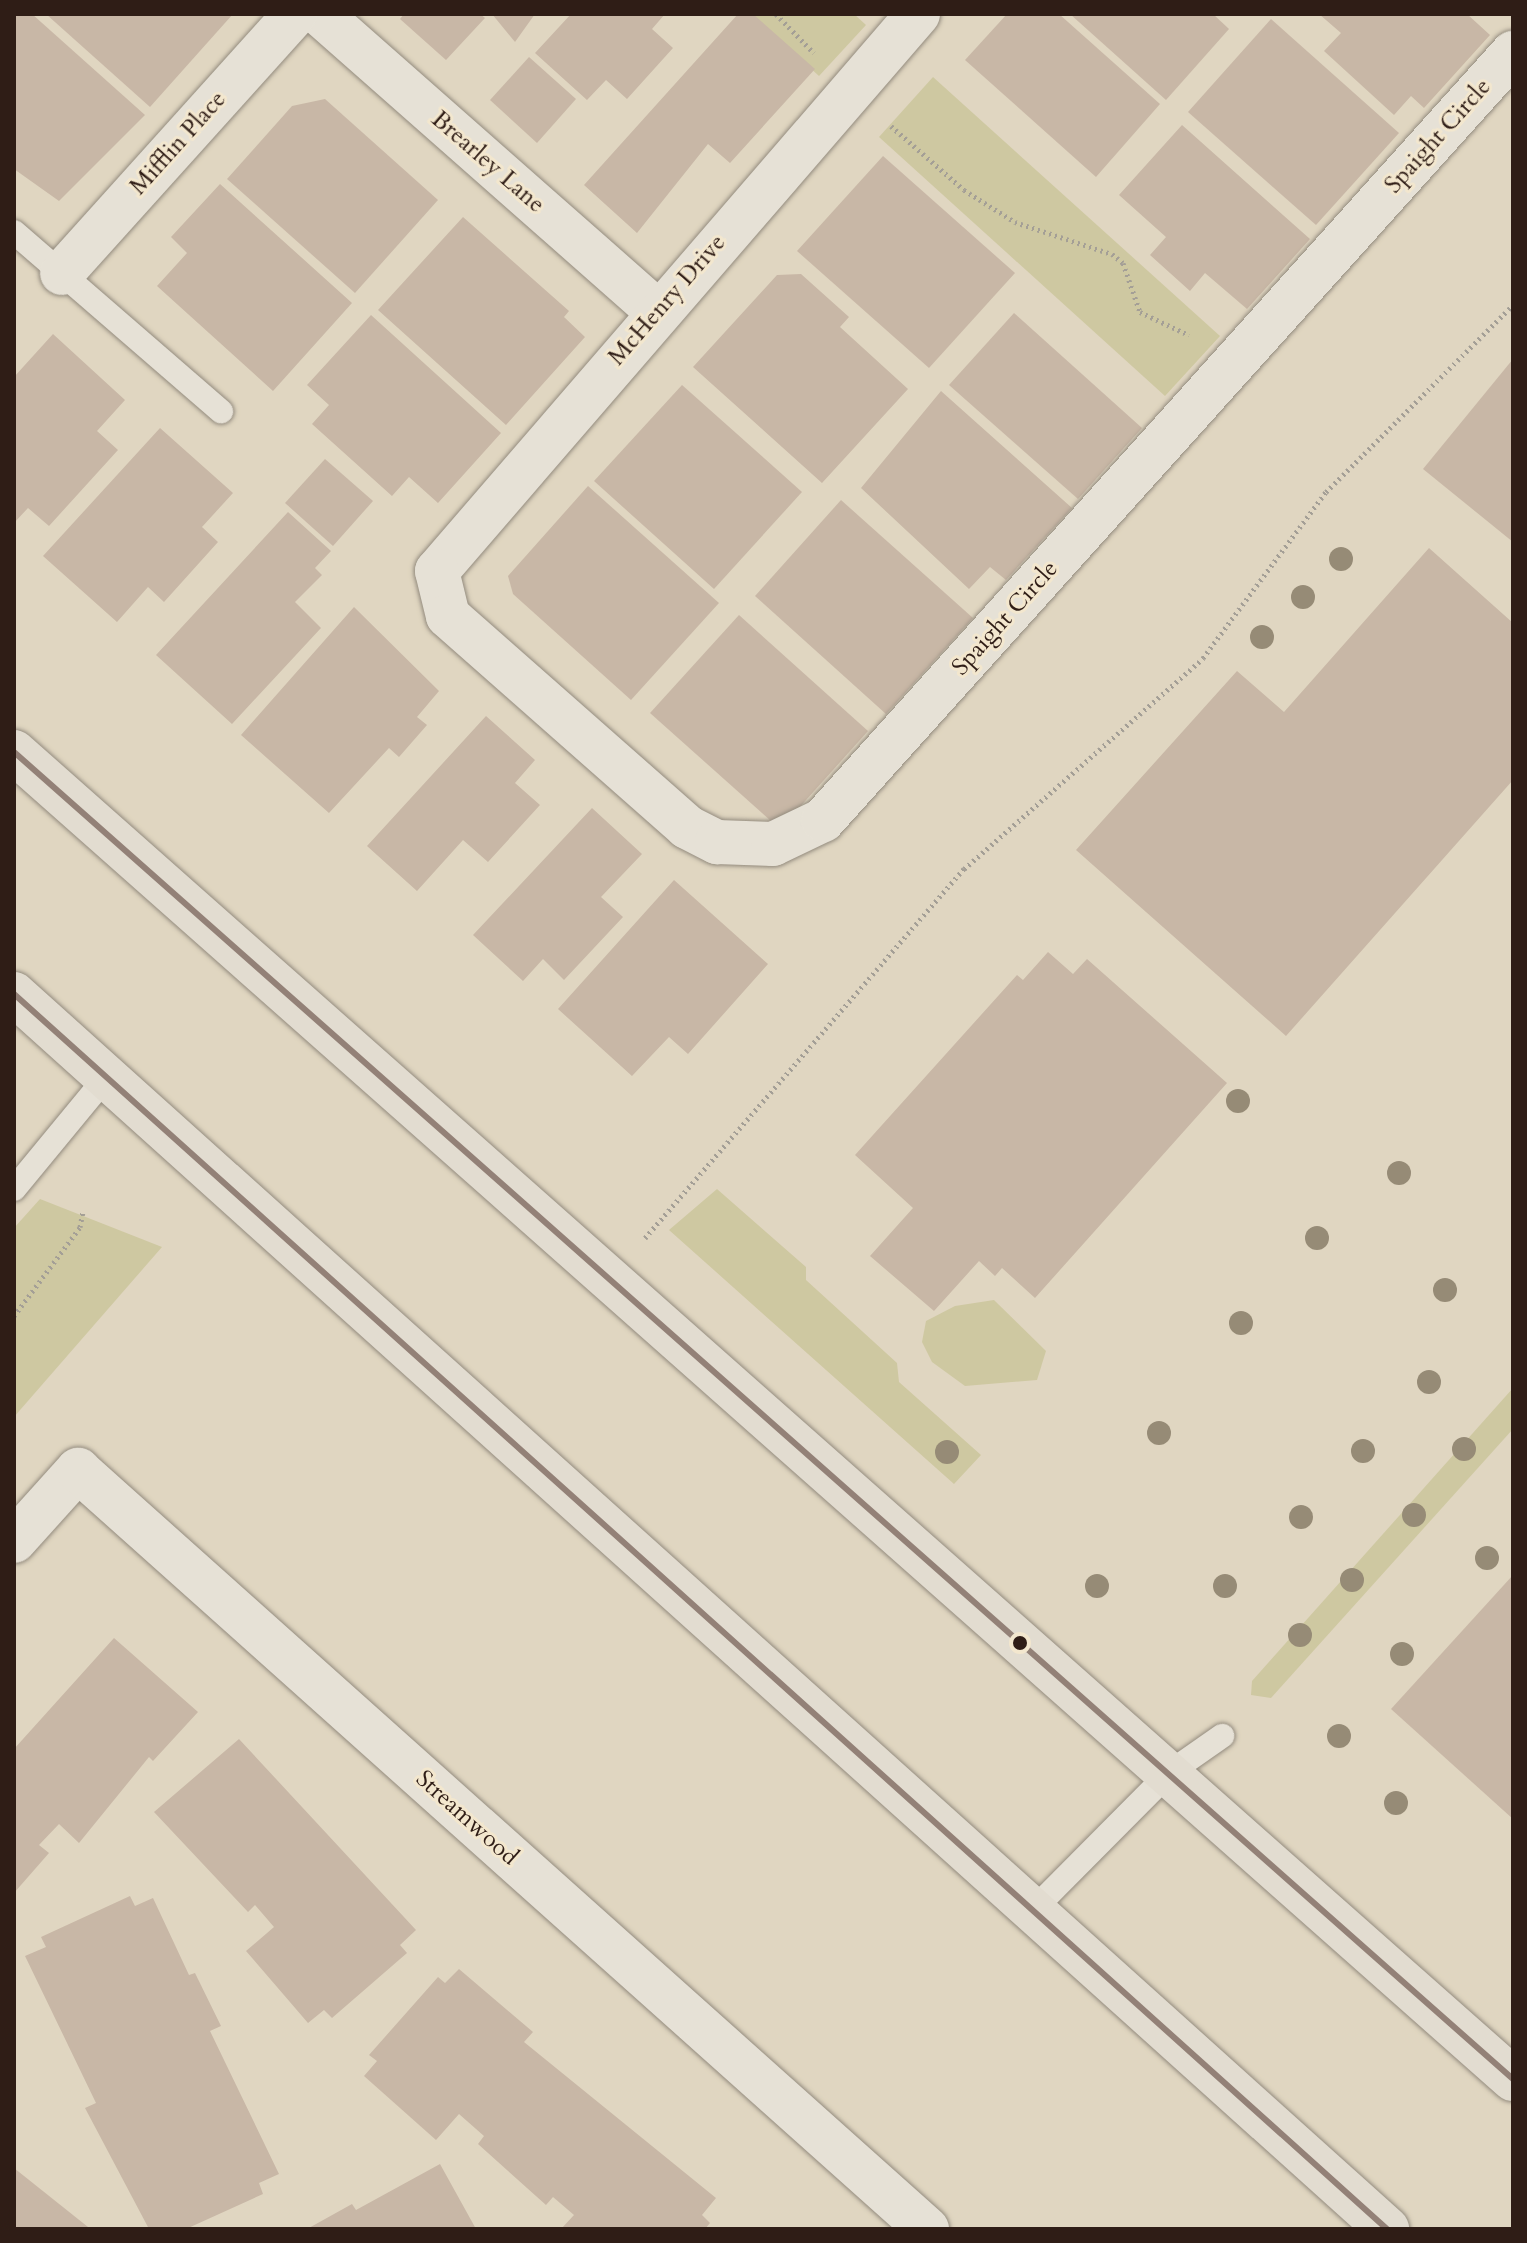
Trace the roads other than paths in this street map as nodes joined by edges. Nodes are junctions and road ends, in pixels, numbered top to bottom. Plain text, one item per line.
1 (295, 14) edge
2 (320, 14) edge
3 (918, 14) edge
4 (1513, 53) edge
5 (14, 232) edge
6 (62, 273) junction
7 (657, 311) junction
8 (221, 411) dead end
9 (438, 595) joint
10 (14, 752) edge
11 (14, 994) edge
12 (107, 1076) junction
13 (14, 1189) edge
14 (14, 1541) edge
15 (1222, 1736) dead end
16 (1169, 1773) junction
17 (1034, 1909) junction
18 (1513, 2079) edge
19 (927, 2229) edge
20 (1387, 2229) edge

1 - 6 street, Mifflin Place
2 - 7 street, Brearley Lane
3 - 7 street, McHenry Drive
4 - 9 street, Spaight Circle
5 - 6 lane
6 - 8 lane
7 - 9 street, McHenry Drive
10 - 16 main road
11 - 12 main road
12 - 13 lane
12 - 17 main road
14 - 19 street, Streamwood
15 - 16 lane
16 - 17 lane
16 - 18 main road
17 - 20 main road

